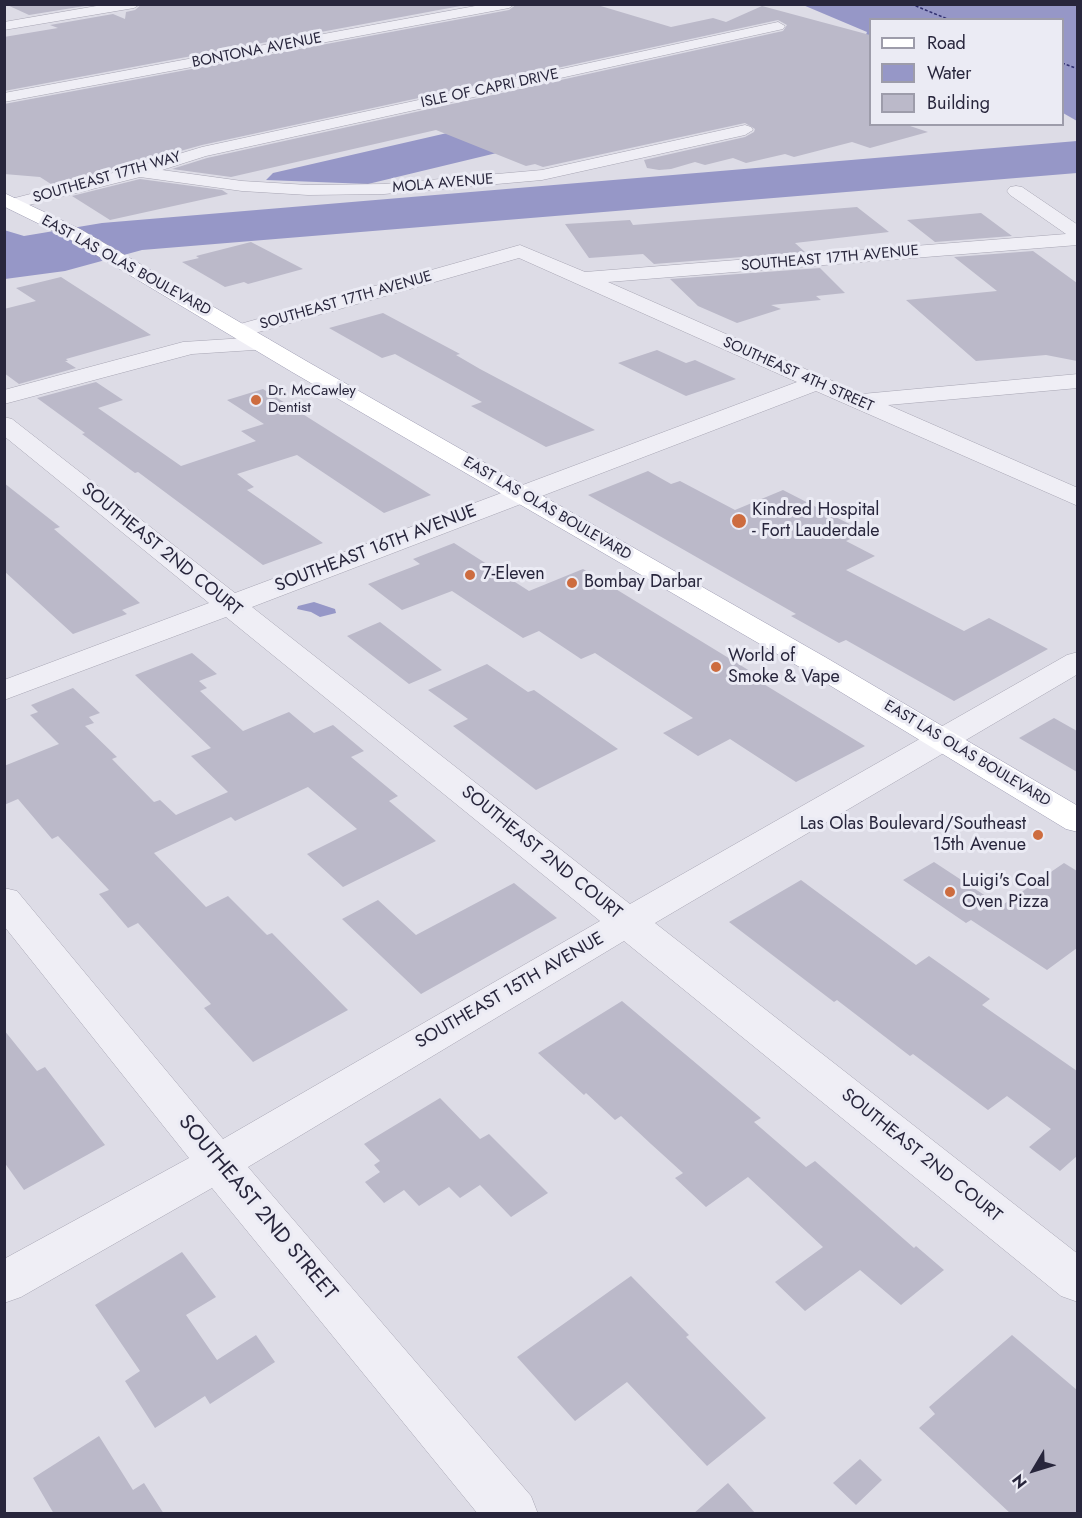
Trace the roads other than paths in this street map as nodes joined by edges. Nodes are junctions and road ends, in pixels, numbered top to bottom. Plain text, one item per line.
1 (134, 4) edge
2 (509, 4) edge
3 (4, 26) edge
4 (778, 26) dead end
5 (4, 98) edge
6 (745, 130) dead end
7 (202, 152) joint
8 (138, 172) junction
9 (1016, 191) dead end
10 (7, 202) edge
11 (1077, 234) edge
12 (1077, 239) edge
13 (520, 251) joint
14 (582, 279) junction
15 (251, 337) junction
16 (1077, 381) edge
17 (815, 382) junction
18 (4, 398) edge
19 (857, 401) junction
20 (4, 424) edge
21 (519, 494) junction
22 (1077, 498) edge
23 (230, 606) junction
24 (1077, 661) edge
25 (4, 691) edge
26 (944, 740) junction
27 (1077, 821) edge
28 (4, 900) edge
29 (628, 923) junction
30 (218, 1163) junction
31 (1077, 1282) edge
32 (4, 1283) edge
33 (512, 1514) edge

1 - 3 street
2 - 5 street, BONTONA AVENUE
4 - 7 street, ISLE OF CAPRI DRIVE
6 - 8 street, MOLA AVENUE
7 - 8 street, SOUTHEAST 17TH WAY
8 - 10 street, SOUTHEAST 17TH WAY
9 - 11 street
10 - 15 main road, EAST LAS OLAS BOULEVARD
12 - 14 street, SOUTHEAST 17TH AVENUE
13 - 14 street, SOUTHEAST 4TH STREET
13 - 15 street, SOUTHEAST 17TH AVENUE
14 - 17 street, SOUTHEAST 4TH STREET
15 - 18 street, SOUTHEAST 17TH AVENUE
15 - 21 main road, EAST LAS OLAS BOULEVARD
16 - 19 street
17 - 19 street, SOUTHEAST 4TH STREET
17 - 21 street, SOUTHEAST 16TH AVENUE
19 - 22 street, SOUTHEAST 4TH STREET
20 - 23 street, SOUTHEAST 2ND COURT
21 - 23 street, SOUTHEAST 16TH AVENUE
21 - 26 main road, EAST LAS OLAS BOULEVARD
23 - 25 street, SOUTHEAST 16TH AVENUE
23 - 29 street, SOUTHEAST 2ND COURT
24 - 26 street, SOUTHEAST 15TH AVENUE
26 - 27 main road, EAST LAS OLAS BOULEVARD
26 - 29 street, SOUTHEAST 15TH AVENUE
28 - 30 street, SOUTHEAST 2ND STREET
29 - 30 street, SOUTHEAST 15TH AVENUE
29 - 31 street, SOUTHEAST 2ND COURT
30 - 32 street, SOUTHEAST 15TH AVENUE
30 - 33 street, SOUTHEAST 2ND STREET

